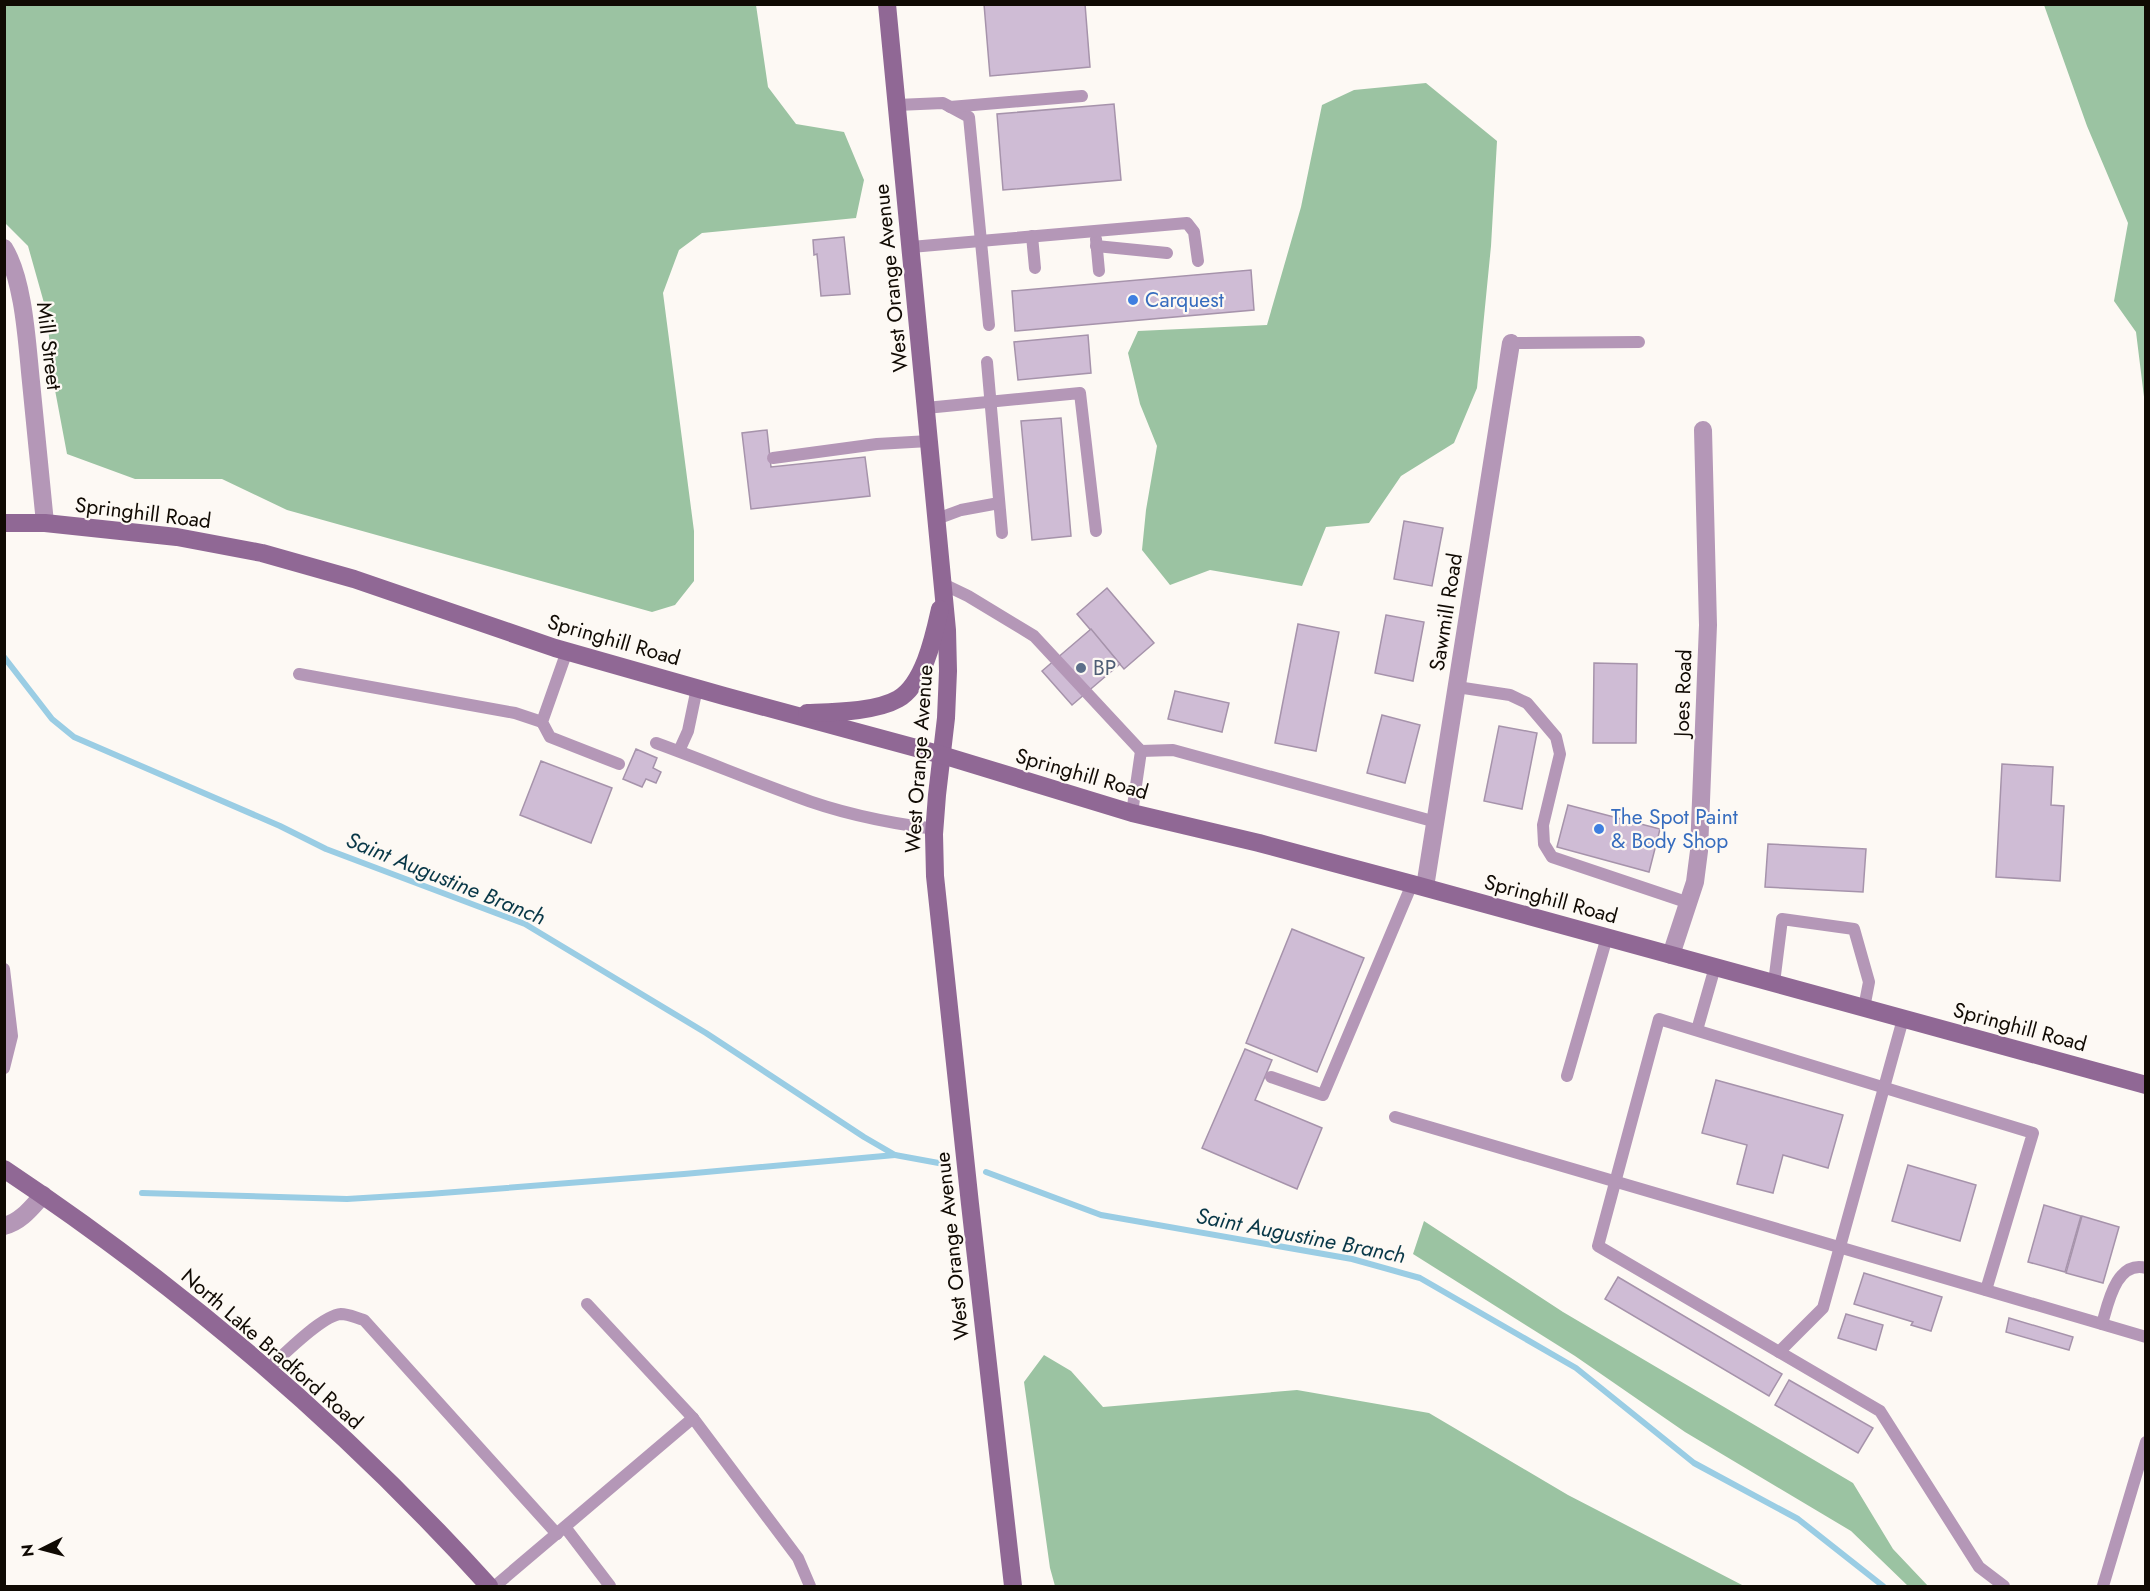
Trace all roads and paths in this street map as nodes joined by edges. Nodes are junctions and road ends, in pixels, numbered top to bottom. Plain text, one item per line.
1 (887, 4) edge
2 (1082, 96) dead end
3 (897, 105) junction
4 (950, 107) junction
5 (1095, 231) junction
6 (1032, 236) junction
7 (981, 241) junction
8 (1096, 246) junction
9 (911, 247) junction
10 (4, 248) edge
11 (1167, 253) dead end
12 (1198, 261) dead end
13 (1035, 268) dead end
14 (1100, 270) dead end
15 (989, 325) dead end
16 (1639, 342) dead end
17 (1511, 343) joint
18 (987, 362) dead end
19 (990, 401) junction
20 (926, 408) junction
21 (1703, 430) dead end
22 (929, 441) junction
23 (773, 458) dead end
24 (999, 502) junction
25 (937, 519) junction
26 (4, 523) edge
27 (45, 523) junction
28 (1096, 531) dead end
29 (1002, 533) dead end
30 (943, 584) junction
31 (567, 651) junction
32 (299, 674) dead end
33 (1457, 687) junction
34 (697, 688) junction
35 (790, 714) junction
36 (542, 722) junction
37 (656, 743) dead end
38 (1141, 751) junction
39 (679, 752) junction
40 (942, 755) junction
41 (618, 764) dead end
42 (1132, 813) junction
43 (1436, 822) junction
44 (935, 829) junction
45 (1419, 886) junction
46 (1689, 903) junction
47 (1607, 937) junction
48 (1671, 955) junction
49 (1715, 967) junction
50 (4, 969) edge
51 (1774, 983) junction
52 (6, 1005) edge
53 (1864, 1008) junction
54 (1903, 1019) junction
55 (1697, 1030) junction
56 (4, 1068) edge
57 (1567, 1076) dead end
58 (1271, 1077) dead end
59 (2145, 1085) edge
60 (1884, 1088) junction
61 (1395, 1117) dead end
62 (4, 1169) edge
63 (1616, 1181) junction
64 (43, 1195) junction
65 (4, 1226) edge
66 (1839, 1247) junction
67 (2145, 1268) edge
68 (1986, 1290) junction
69 (587, 1304) dead end
70 (2102, 1324) junction
71 (2145, 1336) edge
72 (1779, 1352) junction
73 (266, 1371) junction
74 (693, 1418) junction
75 (2145, 1442) edge
76 (561, 1530) junction
77 (489, 1587) edge
78 (495, 1587) edge
79 (610, 1587) edge
80 (810, 1587) edge
81 (1013, 1587) edge
82 (2004, 1587) edge
83 (2103, 1587) edge

1 - 3 main road, West Orange Avenue
2 - 4 lane
3 - 4 lane
3 - 9 main road, West Orange Avenue
4 - 7 lane
5 - 6 lane
5 - 8 lane
5 - 12 lane
6 - 7 lane
6 - 13 lane
7 - 9 lane
7 - 15 lane
8 - 11 lane
8 - 14 lane
9 - 20 main road, West Orange Avenue
10 - 27 street, Mill Street
16 - 17 lane
17 - 33 street, Sawmill Road
18 - 19 lane
19 - 20 lane
19 - 24 lane
19 - 28 lane
20 - 22 main road, West Orange Avenue
21 - 46 street, Joes Road
22 - 23 lane
22 - 25 main road, West Orange Avenue
24 - 25 lane
24 - 29 lane
25 - 30 main road, West Orange Avenue
26 - 27 main road, Springhill Road
27 - 31 main road, Springhill Road
30 - 35 main road
30 - 38 lane
30 - 40 main road, West Orange Avenue
31 - 34 main road, Springhill Road
31 - 36 lane
32 - 36 lane
33 - 43 street, Sawmill Road
33 - 46 lane
34 - 35 main road, Springhill Road
34 - 39 lane
35 - 40 main road, Springhill Road
36 - 41 lane
37 - 39 lane
38 - 42 lane
38 - 43 lane
39 - 44 lane
40 - 42 main road, Springhill Road
40 - 44 main road, West Orange Avenue
42 - 45 main road, Springhill Road
43 - 45 street, Sawmill Road
44 - 81 main road, West Orange Avenue
45 - 47 main road, Springhill Road
45 - 58 lane
46 - 48 street, Joes Road
47 - 48 main road, Springhill Road
47 - 57 lane
48 - 49 main road, Springhill Road
49 - 51 main road, Springhill Road
49 - 55 lane
50 - 52 lane
51 - 53 main road, Springhill Road
51 - 53 lane
52 - 56 lane
53 - 54 main road, Springhill Road
54 - 59 main road, Springhill Road
54 - 60 lane
55 - 60 lane
55 - 63 lane
60 - 66 lane
60 - 68 lane
61 - 63 lane
62 - 64 main road, North Lake Bradford Road
63 - 66 lane
63 - 72 lane
64 - 65 street
64 - 73 main road, North Lake Bradford Road
66 - 68 lane
66 - 72 lane
67 - 70 lane
68 - 70 lane
69 - 74 lane
70 - 71 lane
72 - 82 lane
73 - 76 lane
73 - 77 main road, North Lake Bradford Road
74 - 76 lane
74 - 80 lane
75 - 83 lane
76 - 78 lane
76 - 79 lane

